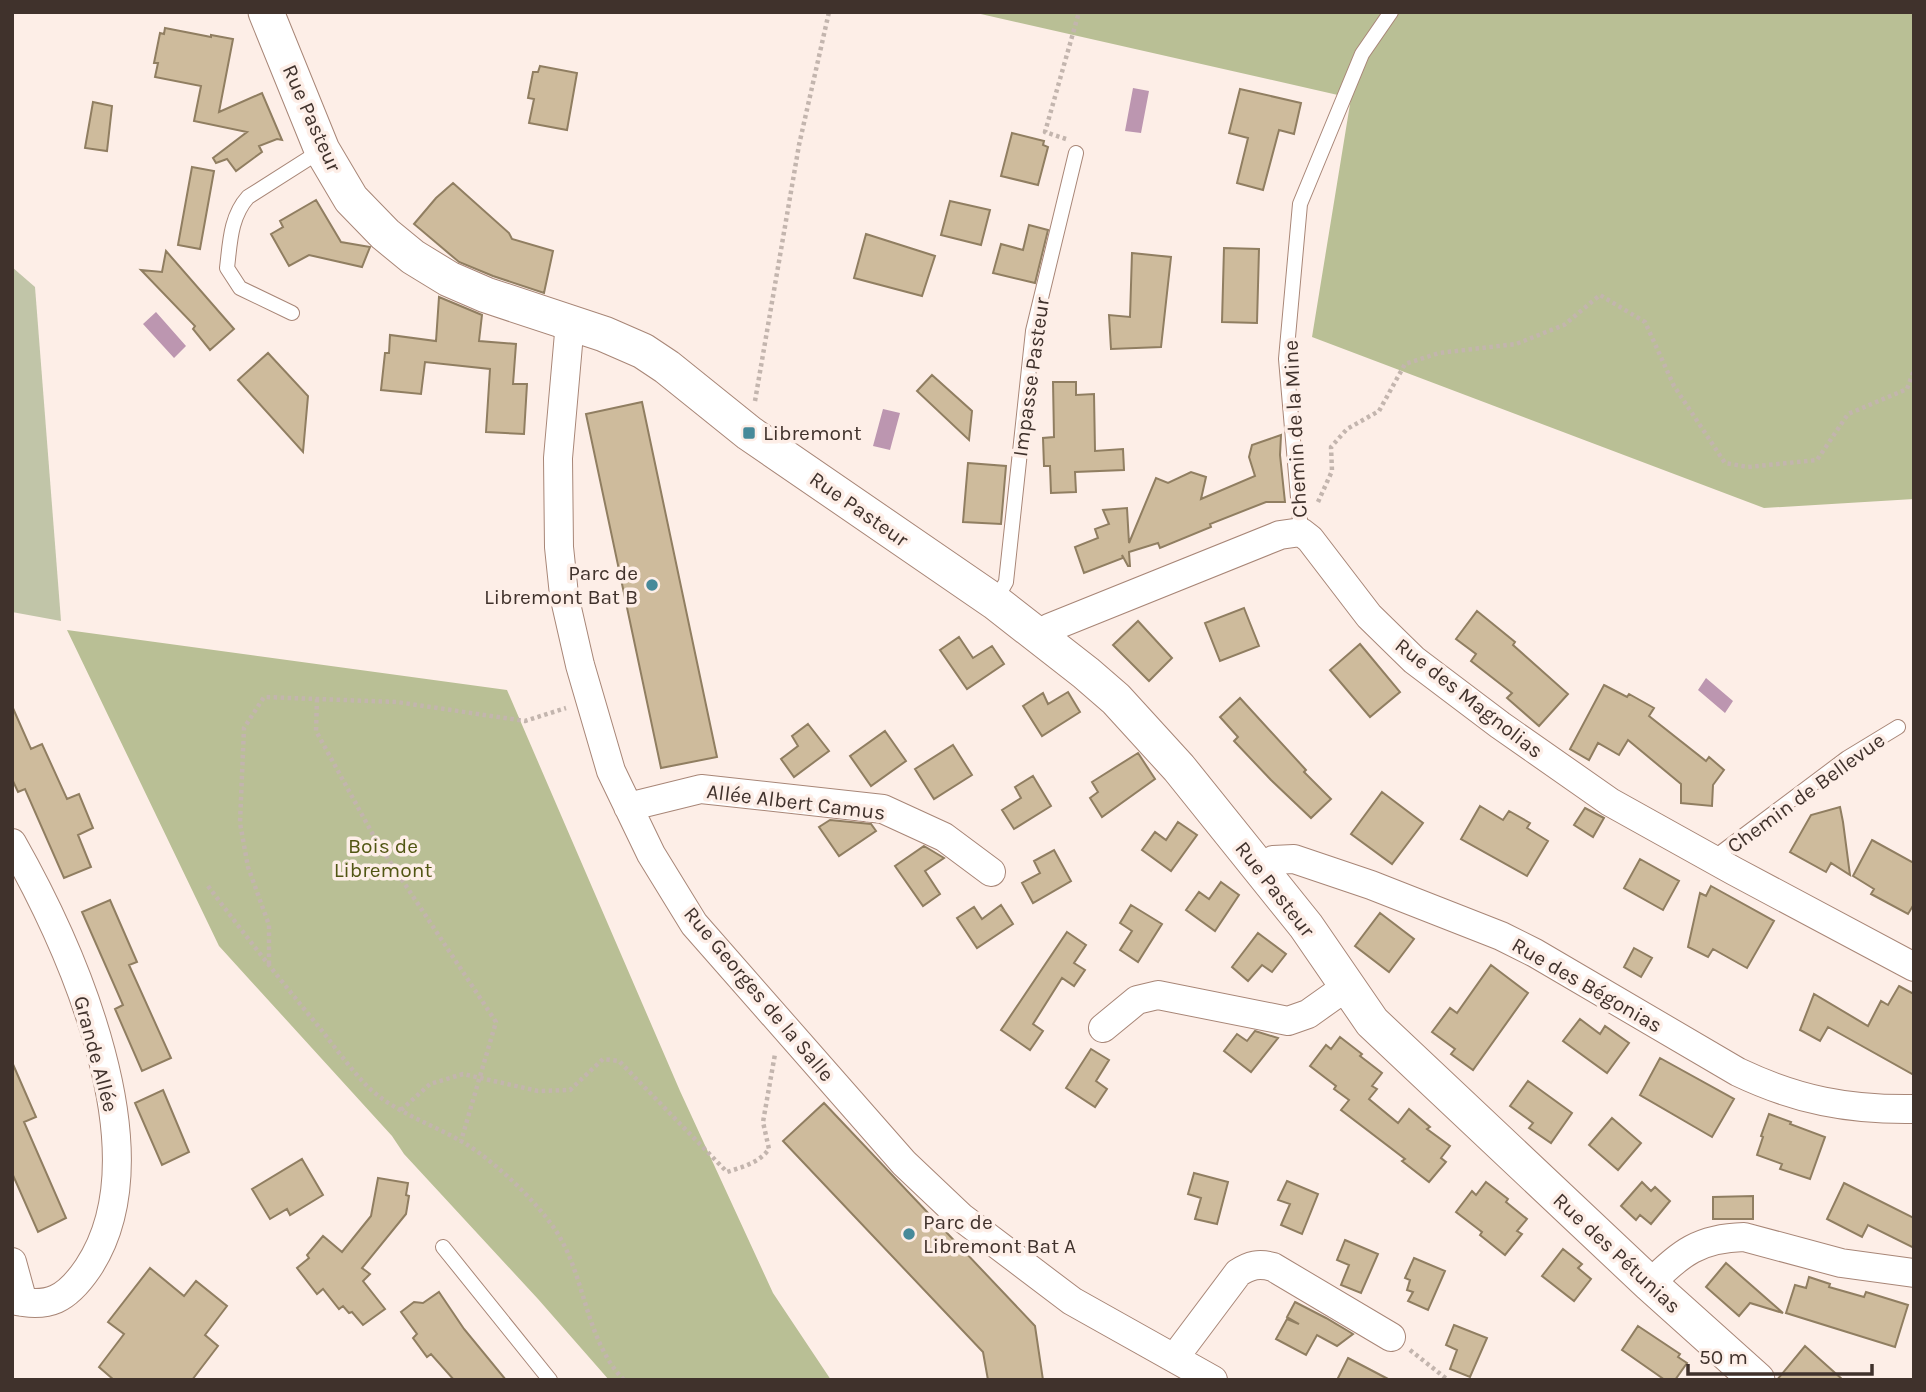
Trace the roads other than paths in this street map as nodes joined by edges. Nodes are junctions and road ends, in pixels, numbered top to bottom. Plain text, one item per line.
1 (266, 12) edge
2 (1391, 12) edge
3 (321, 150) junction
4 (1076, 153) road end
5 (292, 313) dead end
6 (570, 322) junction
7 (1301, 532) junction
8 (995, 603) junction
9 (1041, 638) junction
10 (1898, 727) dead end
11 (628, 807) junction
12 (12, 843) edge
13 (1717, 862) junction
14 (1260, 869) junction
15 (991, 872) dead end
16 (1914, 967) edge
17 (1346, 987) junction
18 (1103, 1028) dead end
19 (1427, 1075) joint
20 (1914, 1109) edge
21 (443, 1247) dead end
22 (12, 1262) edge
23 (1914, 1273) edge
24 (1650, 1284) junction
25 (17, 1301) edge
26 (1391, 1337) road end
27 (1175, 1357) junction
28 (1212, 1379) edge
29 (550, 1380) edge
30 (1757, 1380) edge

1 - 3 street, Rue Pasteur
2 - 7 lane, Chemin de la Mine
3 - 5 lane
3 - 6 street, Rue Pasteur
4 - 8 lane, Impasse Pasteur
6 - 8 street, Rue Pasteur
6 - 11 street, Rue Georges de la Salle
7 - 9 street
7 - 13 street, Rue des Magnolias
8 - 9 street, Rue Pasteur
9 - 14 street, Rue Pasteur
10 - 13 lane, Chemin de Bellevue
11 - 15 street, Allée Albert Camus
11 - 27 street, Rue Georges de la Salle
12 - 25 street, Grande Allée
13 - 16 street, Rue des Magnolias
14 - 17 street, Rue Pasteur
14 - 20 street, Rue des Bégonias
17 - 18 street
17 - 19 street, Rue Pasteur
19 - 24 street, Rue des Pétunias
21 - 29 lane
22 - 25 street
23 - 24 street
24 - 30 street, Rue des Pétunias
26 - 27 street
27 - 28 street, Rue Georges de la Salle

